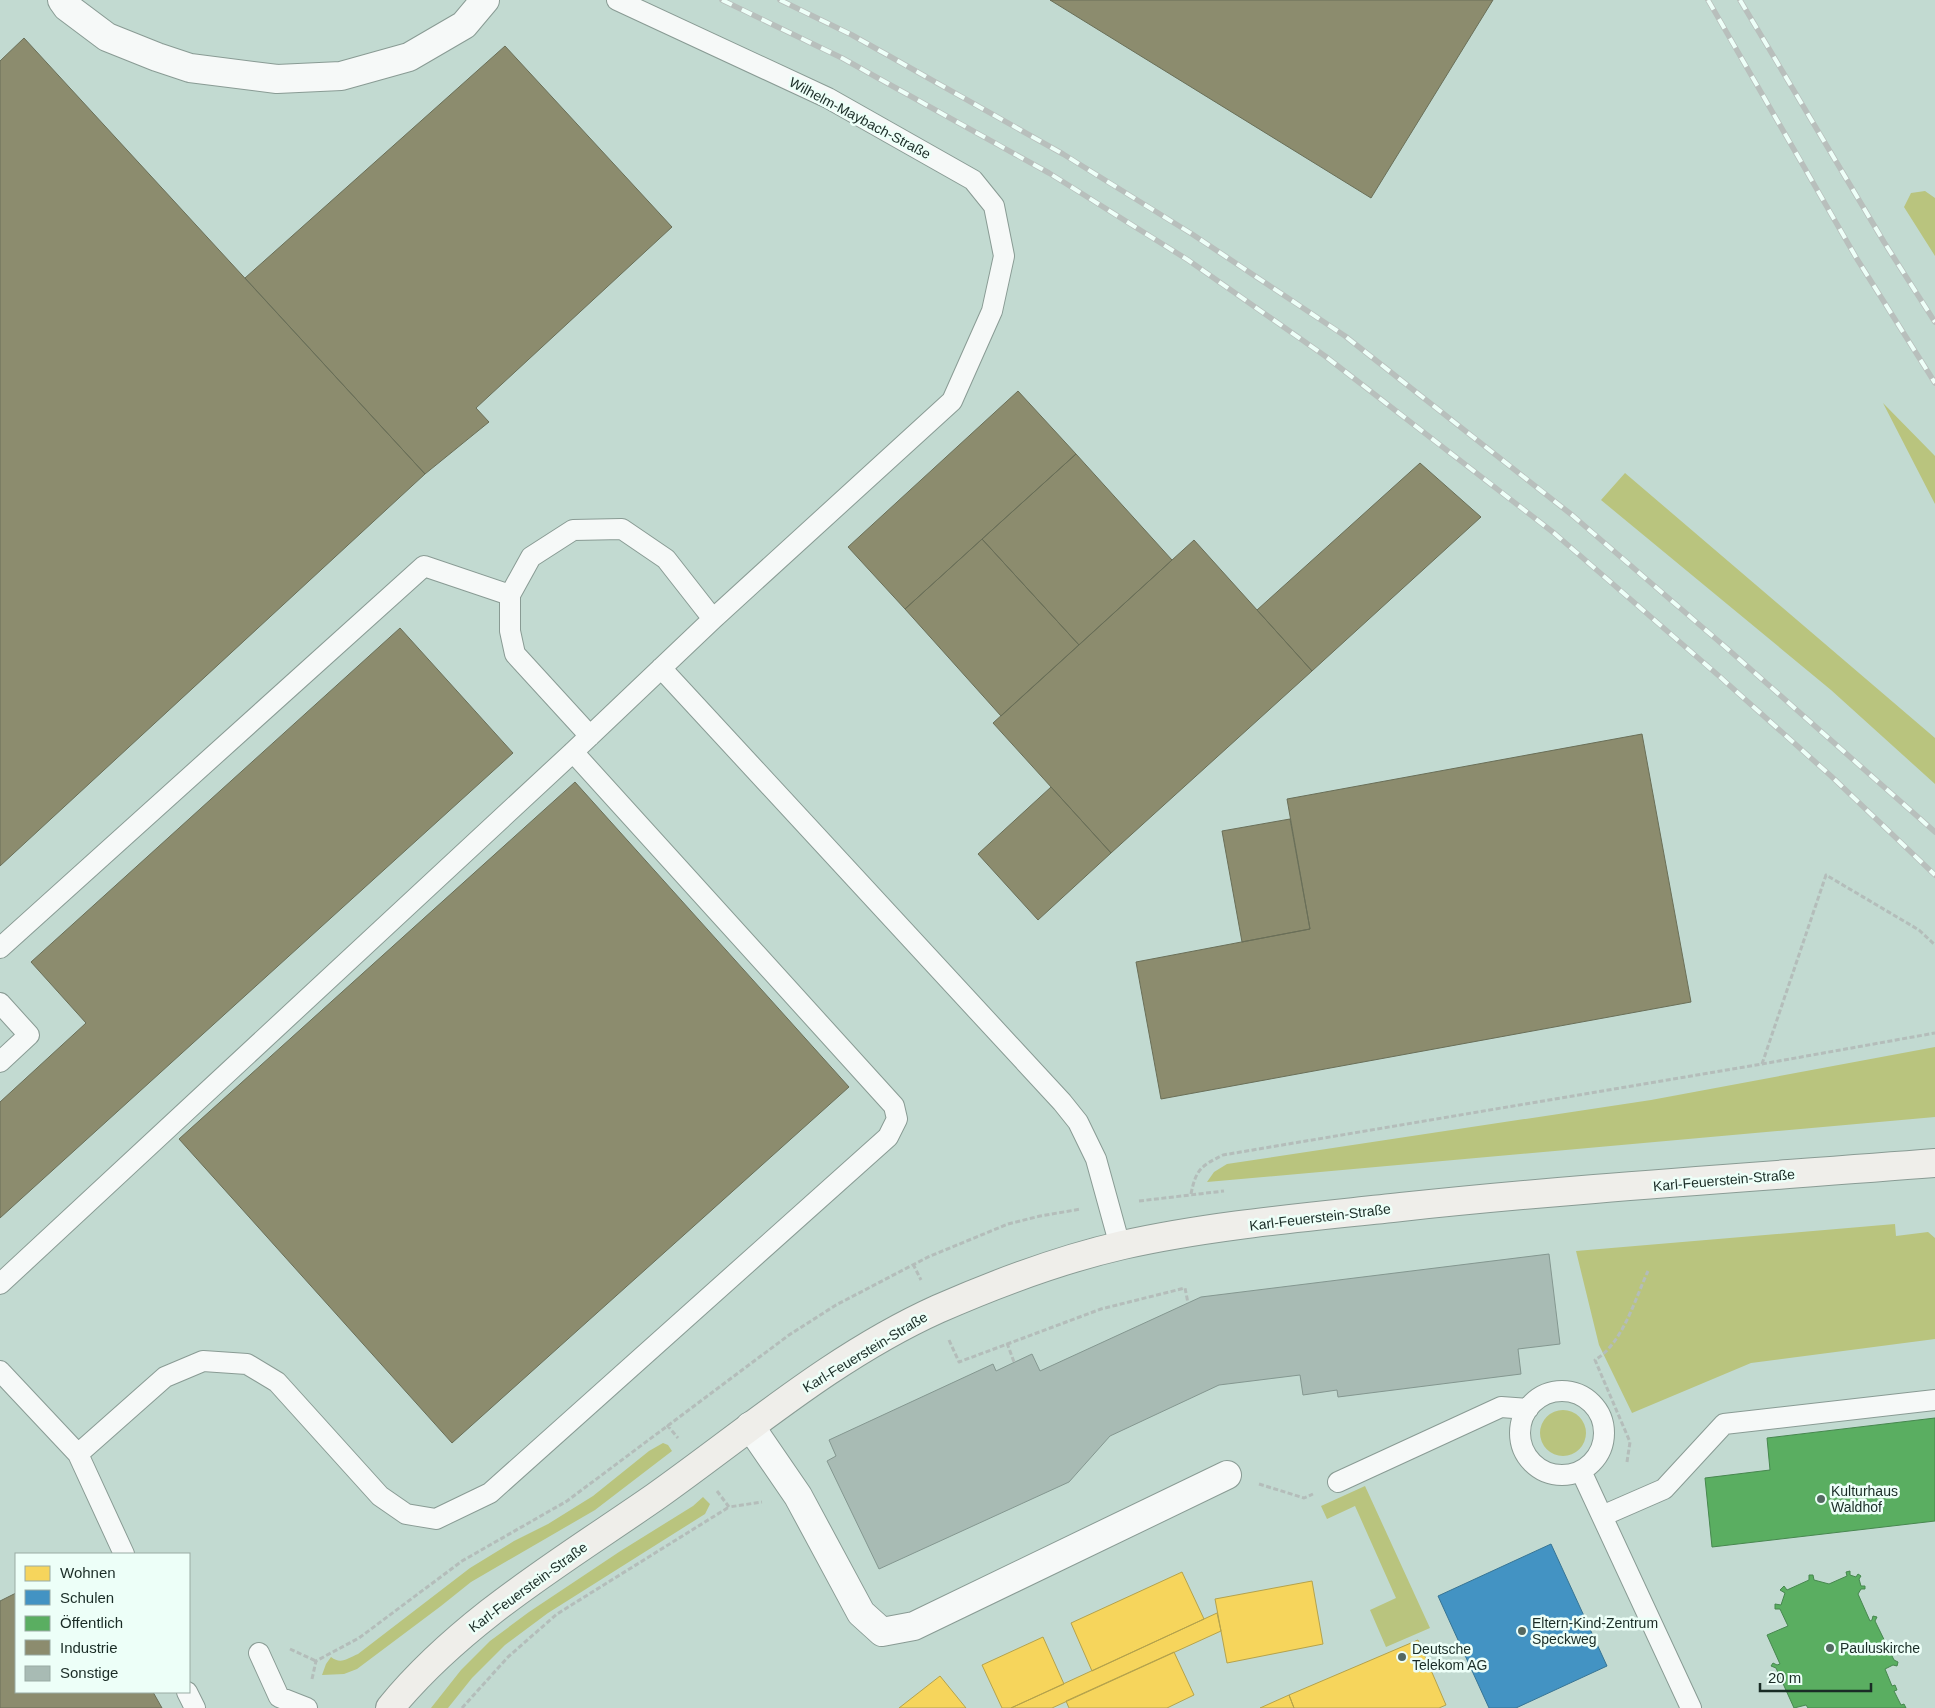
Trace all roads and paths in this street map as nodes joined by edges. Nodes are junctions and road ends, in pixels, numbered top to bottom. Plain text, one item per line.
1 (62, 0) edge
2 (485, 0) edge
3 (618, 0) edge
4 (510, 596) junction
5 (713, 619) junction
6 (661, 668) junction
7 (590, 736) junction
8 (573, 752) junction
9 (1935, 945) edge
10 (0, 948) edge
11 (0, 1003) edge
12 (1935, 1033) edge
13 (0, 1062) edge
14 (1762, 1064) junction
15 (1935, 1163) edge
16 (1191, 1194) dead end
17 (1120, 1246) junction
18 (913, 1264) dead end
19 (1648, 1271) dead end
20 (922, 1283) dead end
21 (0, 1284) edge
22 (1188, 1303) dead end
23 (947, 1335) dead end
24 (1007, 1343) junction
25 (1014, 1362) dead end
26 (0, 1370) edge
27 (1935, 1400) edge
28 (1528, 1409) junction
29 (667, 1425) dead end
30 (750, 1426) junction
31 (78, 1454) junction
32 (1627, 1462) dead end
33 (1581, 1471) junction
34 (1227, 1475) joint
35 (1338, 1482) joint
36 (729, 1507) dead end
37 (1602, 1516) junction
38 (124, 1553) edge
39 (259, 1654) dead end
40 (188, 1693) edge
41 (195, 1708) edge
42 (306, 1708) edge
43 (390, 1708) edge
44 (462, 1708) edge
45 (1691, 1708) edge

1 - 2 street
3 - 5 lane, Wilhelm-Maybach-Straße
4 - 5 lane
4 - 7 lane
4 - 10 lane
5 - 6 lane, Wilhelm-Maybach-Straße
6 - 7 lane, Wilhelm-Maybach-Straße
6 - 17 lane
7 - 8 lane, Wilhelm-Maybach-Straße
8 - 21 lane, Wilhelm-Maybach-Straße
8 - 31 lane
9 - 14 path
11 - 13 lane
12 - 14 path
14 - 16 path
15 - 17 street, Karl-Feuerstein-Straße
17 - 30 street, Karl-Feuerstein-Straße
18 - 20 path
19 - 32 path
22 - 24 path
23 - 24 path
24 - 25 path
26 - 31 lane
27 - 37 lane
28 - 33 lane
28 - 33 lane
28 - 35 lane
29 - 42 path
30 - 34 street
30 - 43 street, Karl-Feuerstein-Straße
31 - 38 lane
33 - 37 lane
34 - 35 path
36 - 44 path
37 - 45 lane
39 - 42 lane
40 - 41 lane

